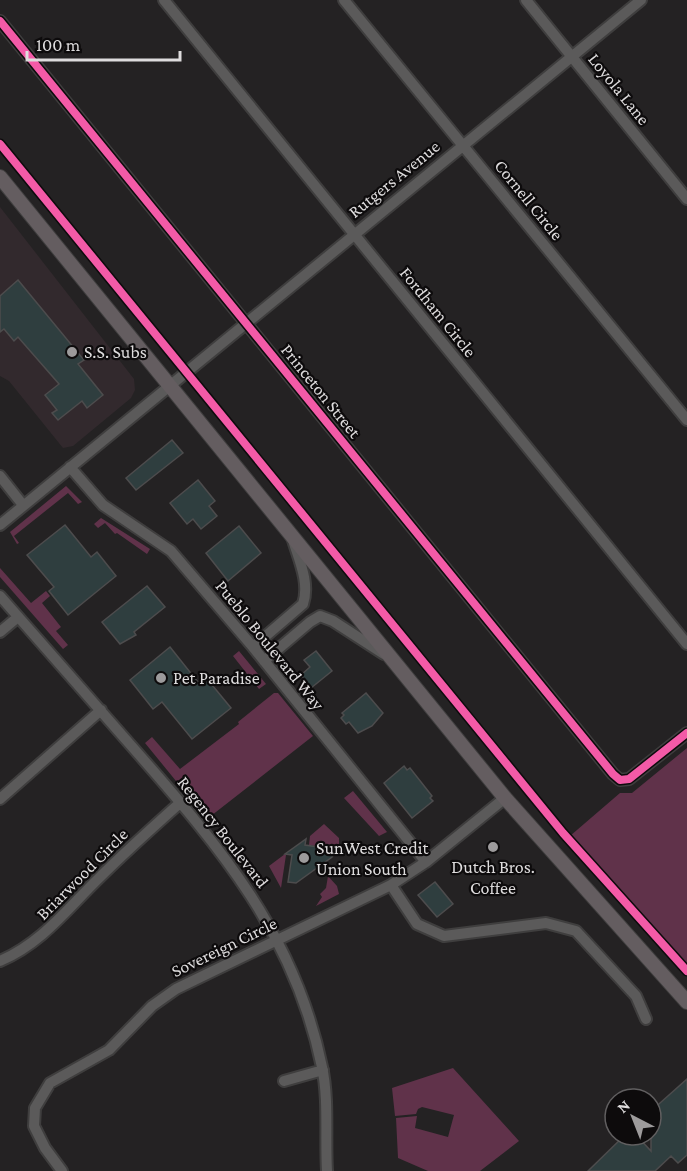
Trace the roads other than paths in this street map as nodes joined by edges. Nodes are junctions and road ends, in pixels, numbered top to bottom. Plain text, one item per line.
1 (164, 0) edge
2 (344, 0) edge
3 (526, 0) edge
4 (641, 0) edge
5 (0, 21) edge
6 (571, 57) junction
7 (462, 144) junction
8 (0, 177) edge
9 (687, 199) edge
10 (353, 233) junction
11 (246, 322) junction
12 (170, 385) junction
13 (687, 420) edge
14 (70, 467) junction
15 (0, 476) edge
16 (23, 506) junction
17 (0, 525) edge
18 (291, 534) junction
19 (0, 596) edge
20 (18, 617) junction
21 (0, 632) edge
22 (687, 644) edge
23 (253, 647) junction
24 (393, 660) junction
25 (264, 661) junction
26 (100, 710) junction
27 (687, 733) edge
28 (506, 798) junction
29 (0, 799) edge
30 (181, 802) junction
31 (426, 862) junction
32 (391, 885) junction
33 (277, 939) junction
34 (0, 961) edge
35 (687, 1002) edge
36 (646, 1019) dead end
37 (323, 1070) junction
38 (284, 1081) dead end
39 (62, 1171) edge
40 (327, 1171) edge

1 - 10 street, Fordham Circle
2 - 7 street, Cornell Circle
3 - 6 street, Loyola Lane
4 - 6 street, Rutgers Avenue
5 - 11 street, Princeton Street
6 - 7 street, Rutgers Avenue
6 - 9 street, Loyola Lane
7 - 10 street, Rutgers Avenue
7 - 13 street, Cornell Circle
8 - 12 main road
10 - 11 street, Rutgers Avenue
10 - 22 street, Fordham Circle
11 - 12 street, Rutgers Avenue
11 - 27 street, Princeton Street
12 - 14 street, Rutgers Avenue
12 - 18 main road
14 - 16 street, Rutgers Avenue
14 - 23 street, Pueblo Boulevard Way
15 - 16 street
16 - 17 street, Rutgers Avenue
18 - 23 street
18 - 24 main road
19 - 20 street, Regency Boulevard
20 - 21 street
20 - 26 street, Regency Boulevard
23 - 25 street, Pueblo Boulevard Way
24 - 25 street
24 - 28 main road
25 - 31 street, Pueblo Boulevard Way
26 - 29 street
26 - 30 street, Regency Boulevard
28 - 31 street, Sovereign Circle
28 - 35 main road
30 - 33 street, Regency Boulevard
30 - 34 street, Briarwood Circle
31 - 32 street, Sovereign Circle
32 - 33 street, Sovereign Circle
32 - 36 street
33 - 37 street, Regency Boulevard
33 - 39 street, Sovereign Circle
37 - 38 street
37 - 40 street, Regency Boulevard

